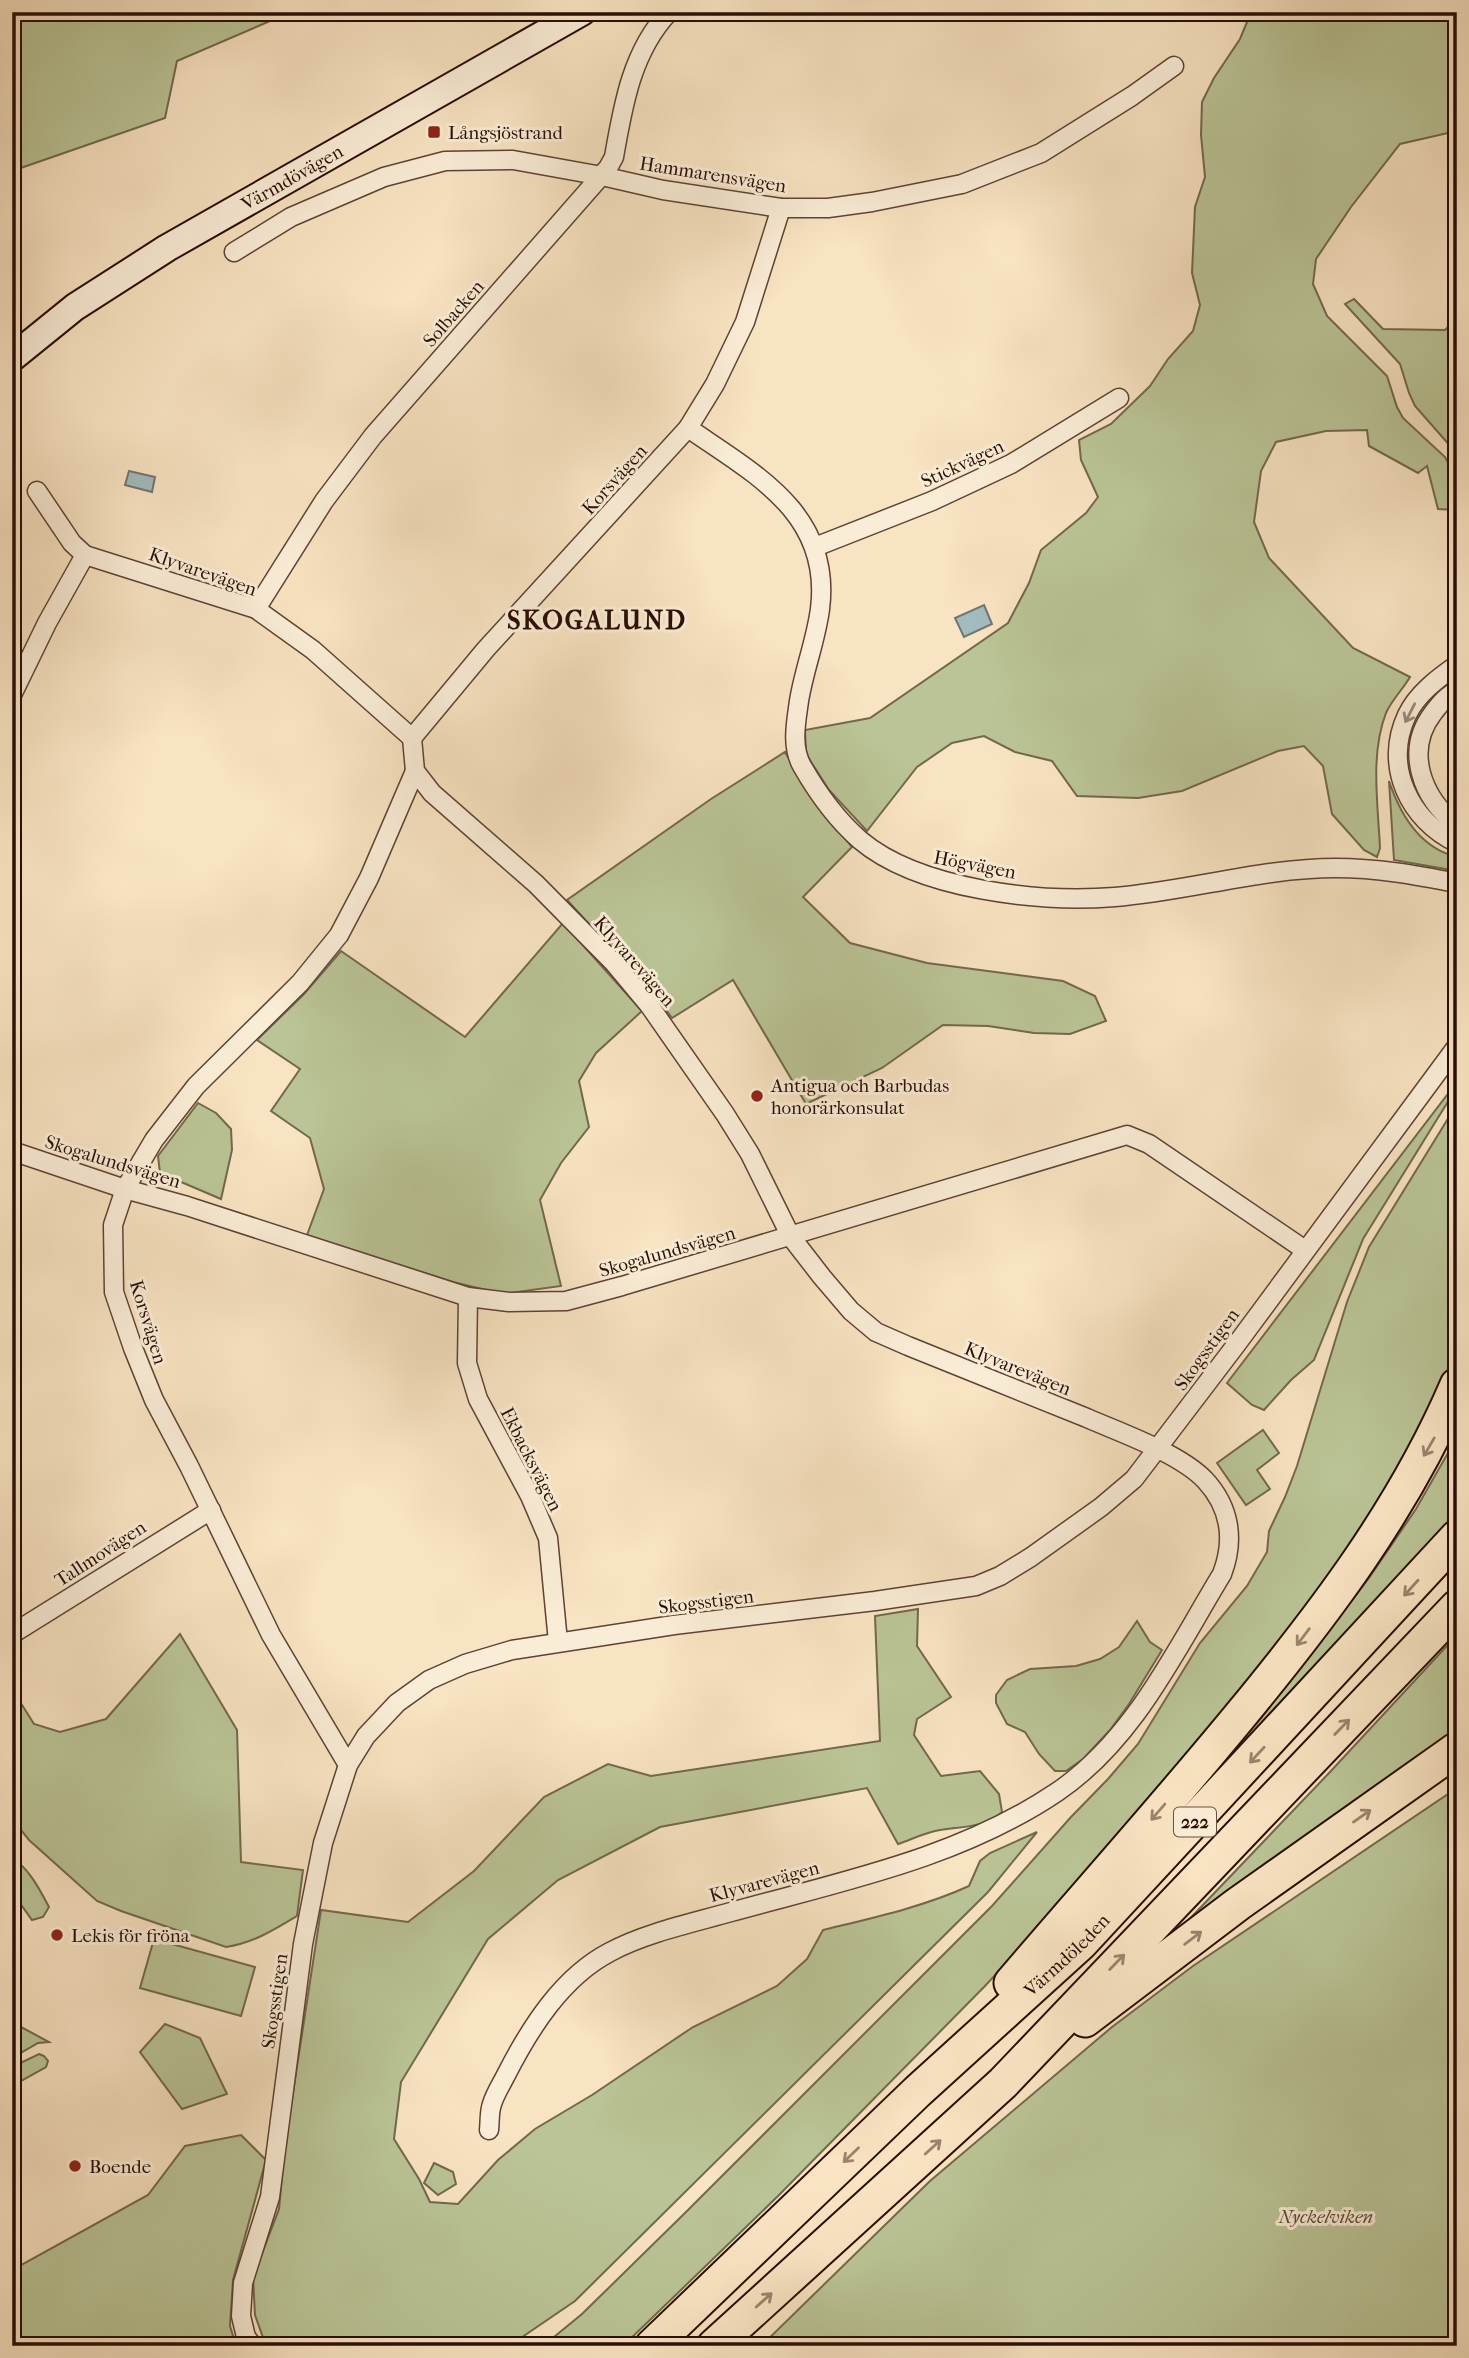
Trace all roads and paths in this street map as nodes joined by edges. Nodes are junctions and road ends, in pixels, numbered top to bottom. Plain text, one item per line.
1 (582, 12) edge
2 (669, 12) edge
3 (1174, 66) dead end
4 (602, 176) junction
5 (781, 208) junction
6 (234, 252) dead end
7 (12, 358) edge
8 (1119, 398) dead end
9 (688, 428) junction
10 (37, 491) dead end
11 (815, 547) junction
12 (85, 555) junction
13 (256, 609) junction
14 (1457, 665) edge
15 (1457, 691) edge
16 (12, 695) edge
17 (412, 738) junction
18 (415, 771) junction
19 (1457, 825) edge
20 (1457, 843) edge
21 (1457, 883) edge
22 (1457, 1046) edge
23 (12, 1151) edge
24 (125, 1189) junction
25 (792, 1237) junction
26 (1306, 1250) junction
27 (468, 1297) junction
28 (1457, 1385) edge
29 (1157, 1449) junction
30 (211, 1510) junction
31 (1457, 1537) edge
32 (1457, 1607) edge
33 (12, 1634) edge
34 (558, 1642) junction
35 (1457, 1749) edge
36 (348, 1765) junction
37 (1003, 2083) junction
38 (918, 2091) junction
39 (489, 2130) dead end
40 (253, 2346) edge
41 (652, 2346) edge
42 (714, 2346) edge

1 - 7 main road, Värmdövägen
2 - 4 street, Solbacken
3 - 5 street, Hammarensvägen
4 - 5 street, Hammarensvägen
4 - 6 street, Hammarensvägen
4 - 13 street, Solbacken
5 - 9 street, Korsvägen
8 - 11 street, Stickvägen
9 - 11 street, Högvägen
9 - 17 street, Korsvägen
10 - 12 street
11 - 21 street, Högvägen
12 - 13 street, Klyvarevägen
12 - 16 street
13 - 17 street, Klyvarevägen
14 -> 20 street
15 - 19 street
17 - 18 street
18 - 24 street, Korsvägen
18 - 25 street, Klyvarevägen
22 - 26 street, Skogsstigen
23 - 24 street, Skogalundsvägen
24 - 27 street, Skogalundsvägen
24 - 30 street, Korsvägen
25 - 26 street, Skogalundsvägen
25 - 27 street, Skogalundsvägen
25 - 29 street, Klyvarevägen
26 - 29 street, Skogsstigen
27 - 34 street, Ekbacksvägen
28 -> 38 highway
29 - 34 street, Skogsstigen
29 - 39 street, Klyvarevägen
30 - 33 street, Tallmovägen
30 - 36 street, Korsvägen
31 -> 38 highway, Värmdöleden / 222
37 -> 32 highway, Värmdöleden / 222
34 - 36 street, Skogsstigen
37 -> 35 highway
36 - 40 street, Skogsstigen
42 -> 37 highway, Värmdöleden / 222
38 -> 41 highway, Värmdöleden / 222

